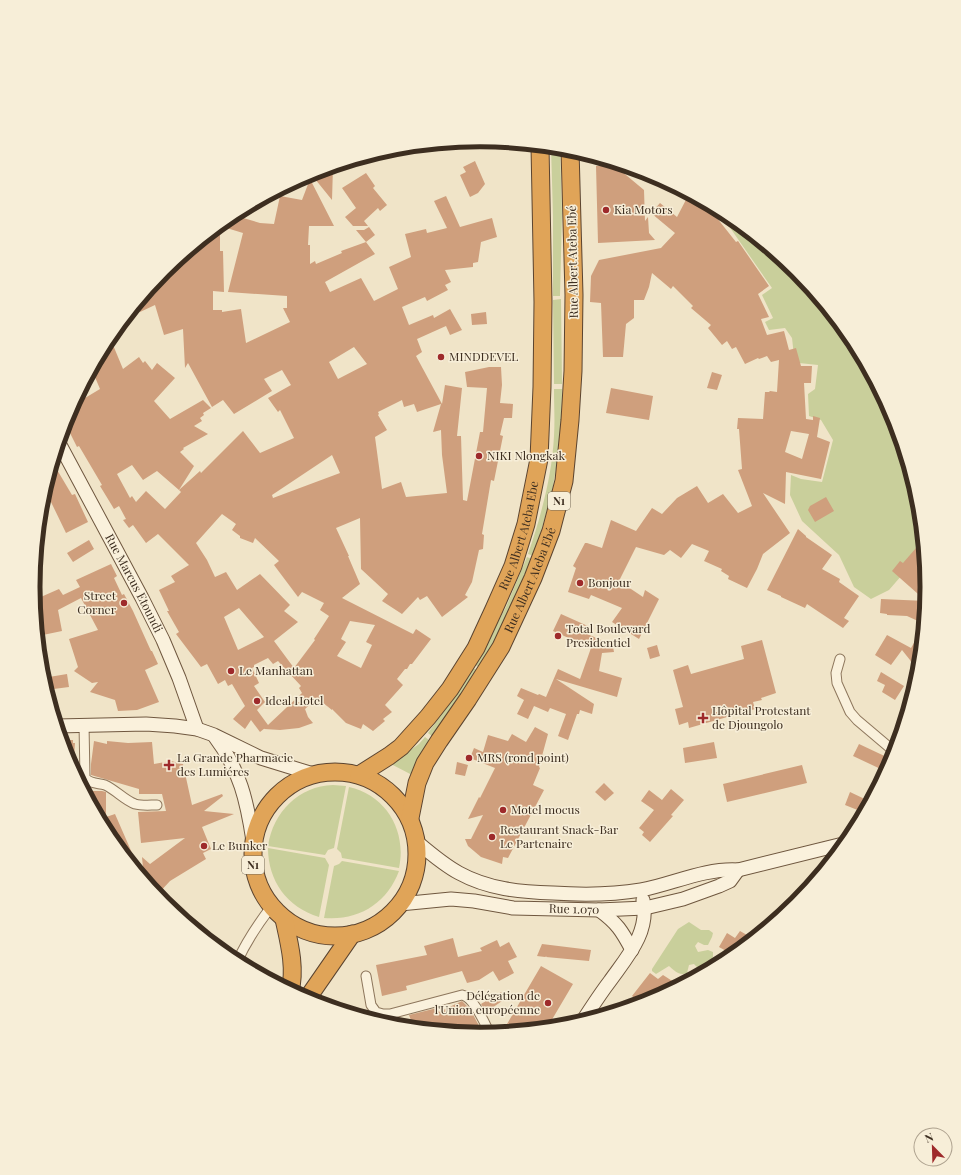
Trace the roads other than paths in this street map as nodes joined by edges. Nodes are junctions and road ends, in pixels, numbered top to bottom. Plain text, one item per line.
1 (540, 151) edge
2 (570, 156) edge
3 (62, 449) edge
4 (840, 659) dead end
5 (84, 724) junction
6 (62, 726) edge
7 (197, 729) junction
8 (214, 735) junction
9 (890, 748) edge
10 (313, 774) junction
11 (359, 775) junction
12 (157, 805) dead end
13 (410, 818) junction
14 (253, 841) junction
15 (417, 842) junction
16 (838, 845) edge
17 (738, 870) junction
18 (641, 890) junction
19 (400, 904) junction
20 (271, 907) junction
21 (645, 908) junction
22 (599, 910) junction
23 (284, 919) junction
24 (352, 934) junction
25 (632, 950) junction
26 (240, 956) edge
27 (366, 976) dead end
28 (292, 985) edge
29 (311, 993) edge
30 (587, 1015) edge
31 (487, 1028) edge

1 - 11 highway, Rue Albert Ateba Ebe / N1
2 - 13 highway, Rue Albert Ateba Ebé / N1
3 - 7 main road, Rue Marcus Etoundi
4 - 9 street
5 - 6 main road
5 - 7 main road
5 - 12 street
7 - 8 main road
8 - 10 main road
8 - 14 main road
10 - 11 highway, N1
10 - 14 highway, N1
11 - 13 highway, N1
13 - 15 highway, N1
14 - 20 highway, N1
15 - 18 main road, Rue 1.070
15 - 19 highway, N1
16 - 17 main road, Rue 1.070
17 - 18 main road, Rue 1.070
17 - 21 main road, Rue 1.070
18 - 21 main road
19 - 22 main road, Rue 1.070
19 - 24 highway, N1
20 - 23 highway, N1
20 - 26 street
21 - 22 main road, Rue 1.070
21 - 25 main road
22 - 25 main road
23 - 24 highway, N1
23 - 28 highway
24 - 29 highway
25 - 30 main road
27 - 31 street

